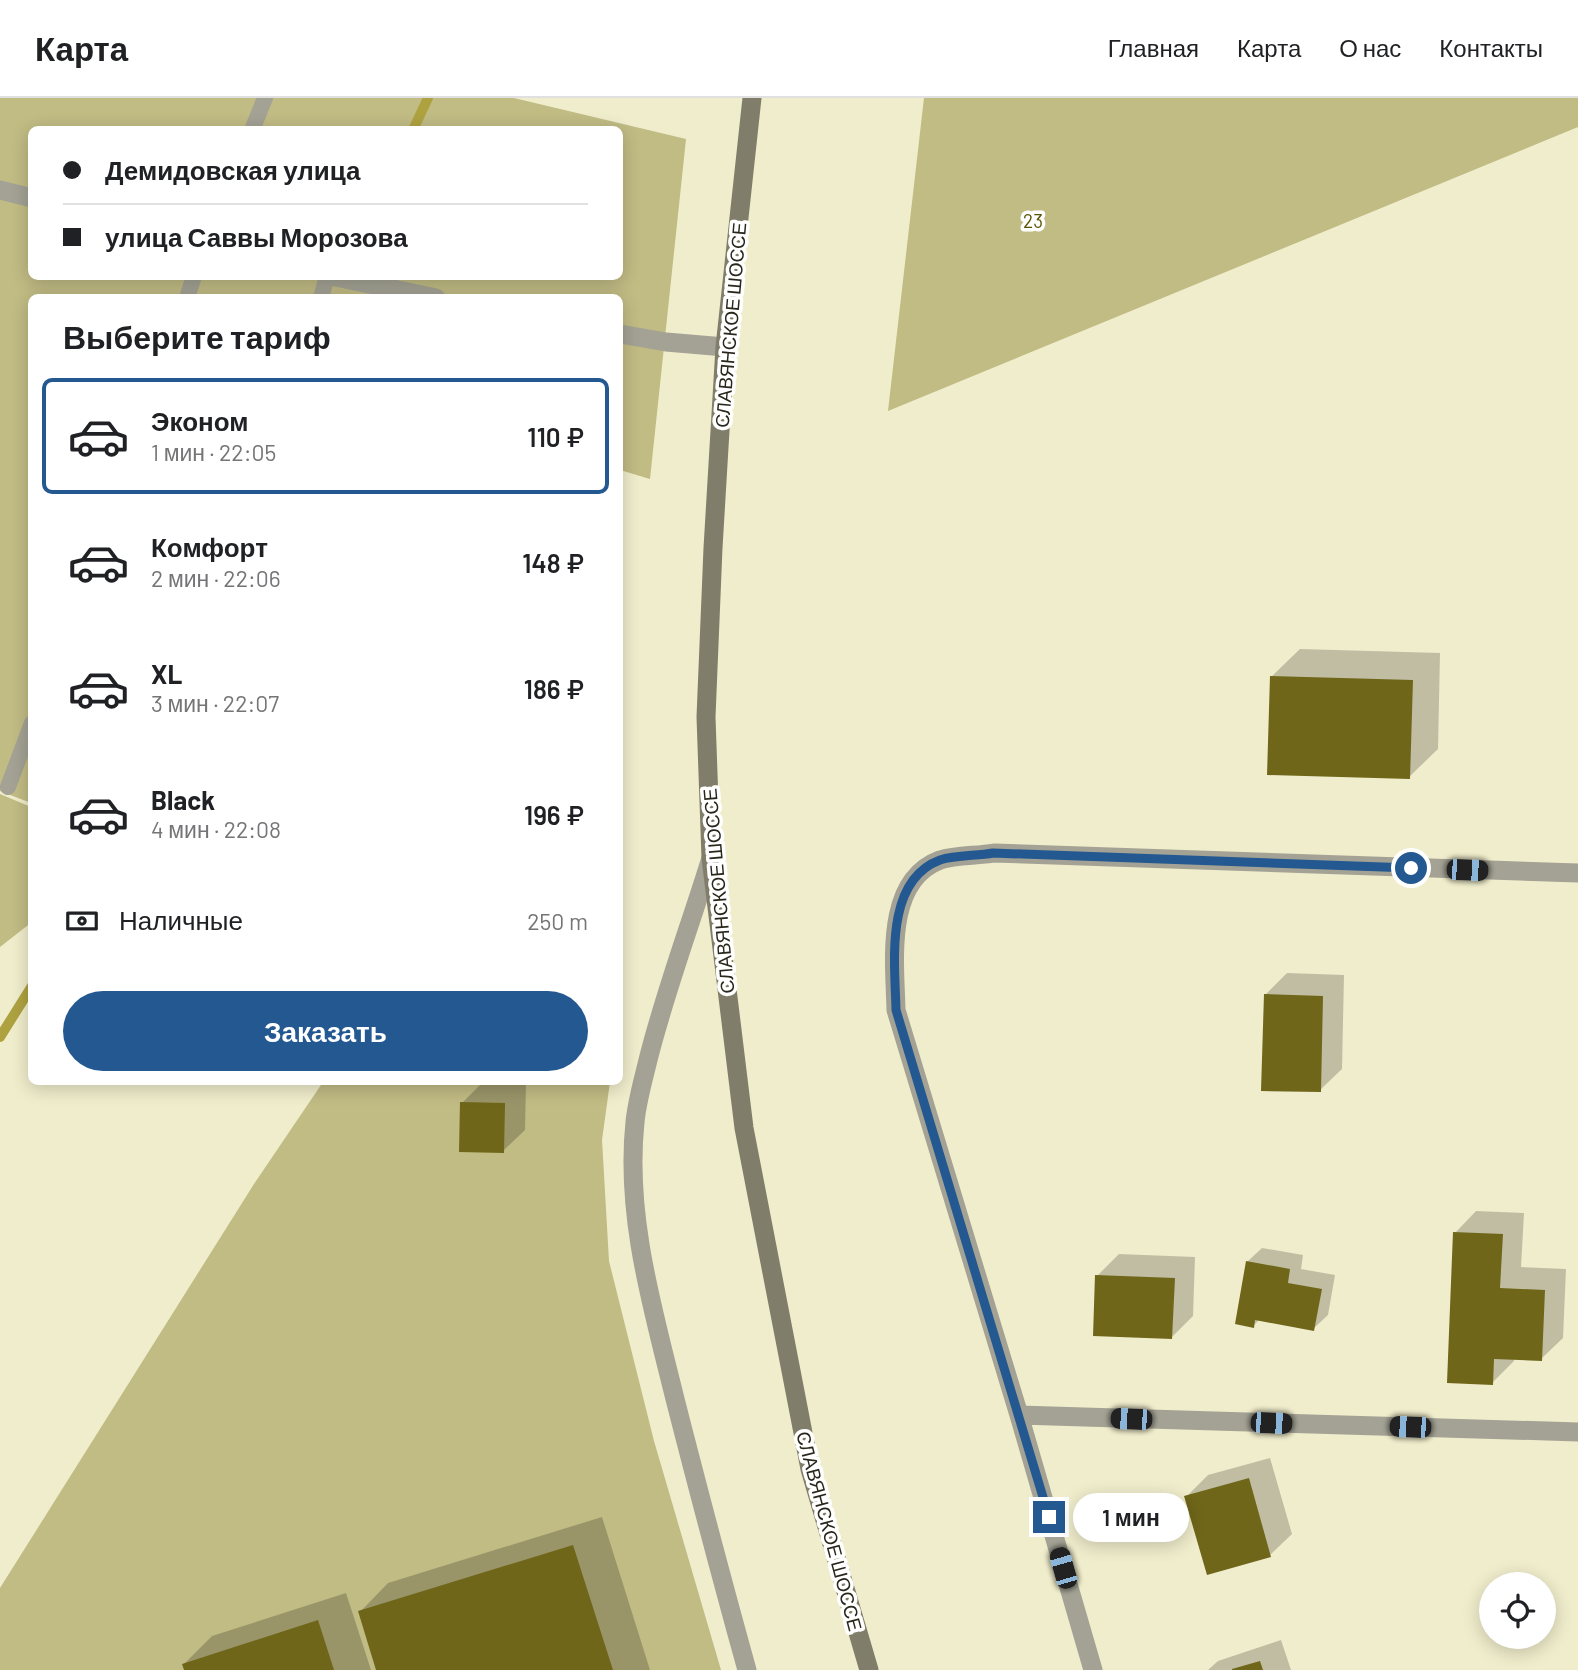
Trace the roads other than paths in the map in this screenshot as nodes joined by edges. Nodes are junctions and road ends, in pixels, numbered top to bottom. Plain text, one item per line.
1 (265, 98) edge
2 (752, 98) edge
3 (254, 126) edge
4 (0, 190) edge
5 (28, 197) edge
6 (348, 280) edge
7 (417, 294) edge
8 (623, 335) edge
9 (725, 347) junction
10 (28, 734) edge
11 (8, 787) dead end
12 (711, 858) junction
13 (1578, 873) edge
14 (1019, 1415) junction
15 (1578, 1432) edge
16 (747, 1670) edge
17 (869, 1670) edge
18 (1093, 1670) edge

1 - 3 lane
2 - 9 main road, СЛАВЯНСКОЕ ШОССЕ
4 - 5 street
6 - 7 street
8 - 9 street
9 - 12 main road, СЛАВЯНСКОЕ ШОССЕ
10 - 11 lane
12 - 16 street
12 - 17 main road, СЛАВЯНСКОЕ ШОССЕ
13 - 14 street
14 - 15 street
14 - 18 street

